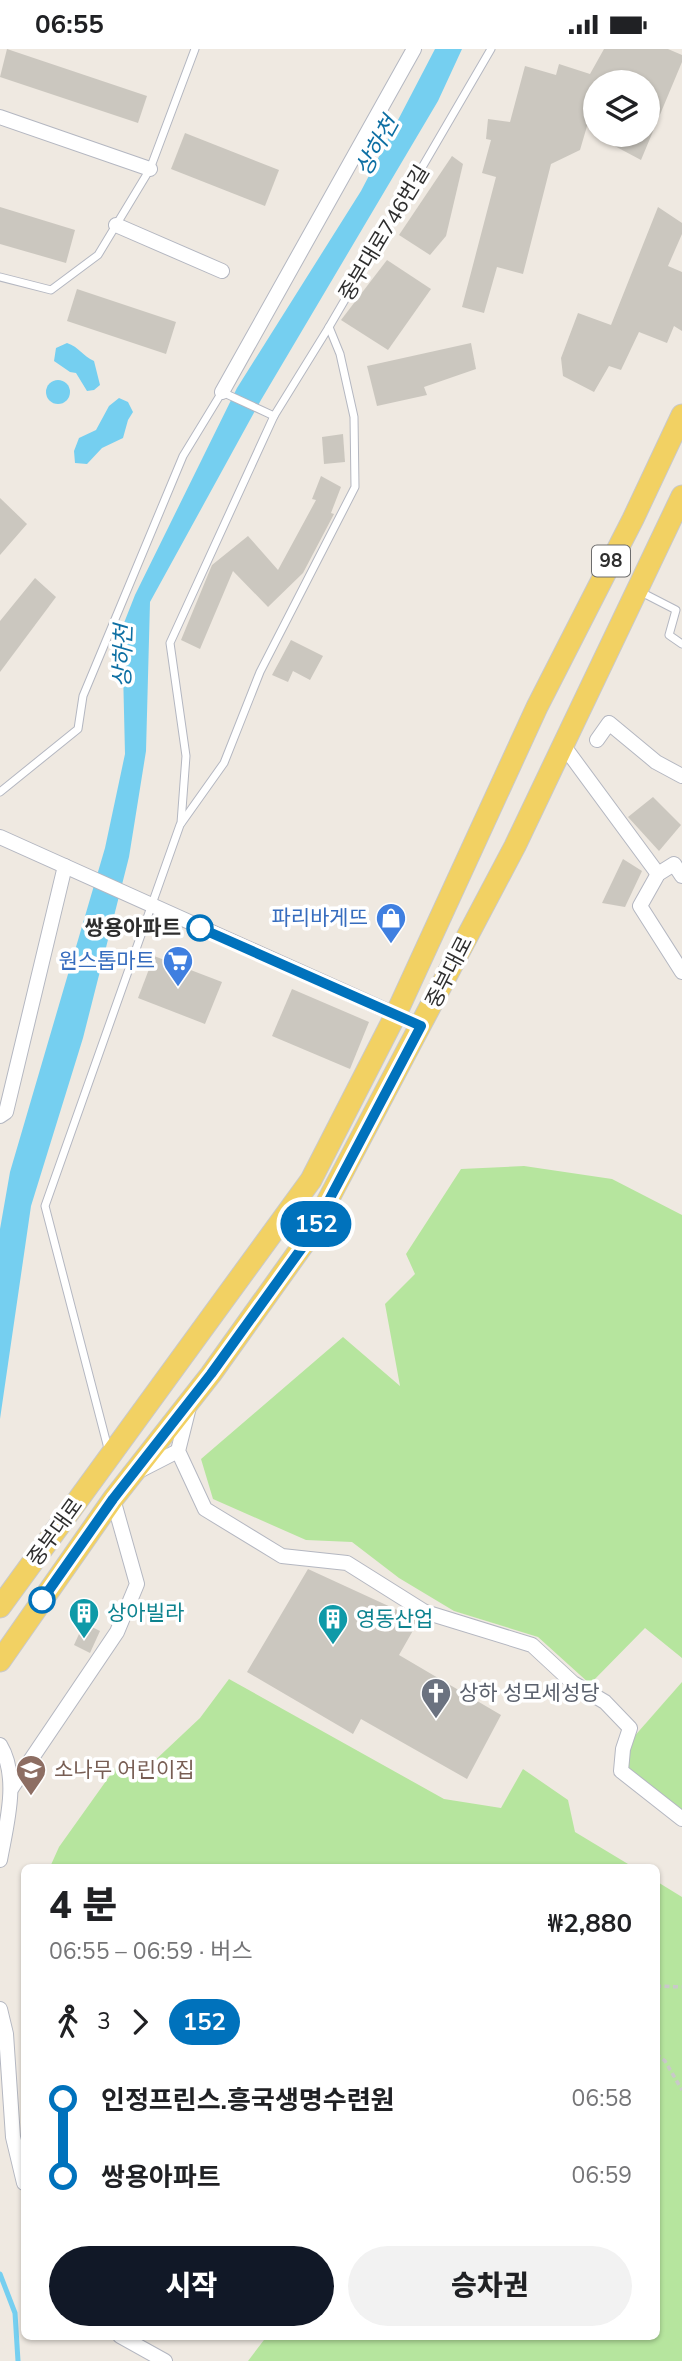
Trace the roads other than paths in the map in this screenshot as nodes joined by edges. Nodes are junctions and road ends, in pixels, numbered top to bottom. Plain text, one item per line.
1 (195, 49) edge
2 (414, 49) edge
3 (491, 49) edge
4 (0, 117) edge
5 (150, 169) junction
6 (116, 225) junction
7 (222, 271) dead end
8 (0, 277) edge
9 (329, 327) junction
10 (222, 392) junction
11 (682, 415) edge
12 (274, 416) junction
13 (682, 496) edge
14 (637, 590) junction
15 (682, 644) edge
16 (597, 740) dead end
17 (563, 745) junction
18 (682, 776) edge
19 (0, 792) edge
20 (180, 825) junction
21 (0, 837) edge
22 (65, 866) junction
23 (658, 874) junction
24 (682, 876) edge
25 (148, 905) junction
26 (682, 972) edge
27 (396, 1014) junction
28 (421, 1026) junction
29 (0, 1116) edge
30 (190, 1401) junction
31 (178, 1451) junction
32 (110, 1457) junction
33 (133, 1474) junction
34 (113, 1499) junction
35 (0, 1607) edge
36 (0, 1661) edge
37 (0, 1745) edge
38 (11, 1789) junction
39 (682, 1819) edge
40 (0, 1860) edge
41 (0, 2009) edge
42 (21, 2170) edge
43 (127, 2340) edge
44 (165, 2361) edge

1 - 5 lane
2 - 10 street
3 - 9 lane, 중부대로746번길
4 - 5 street
5 - 6 lane
6 - 7 street
6 - 8 lane
9 - 12 lane, 중부대로746번길
9 - 20 lane
10 - 12 lane
10 - 19 lane
11 - 27 main road, 중부대로 / 98
12 - 20 lane, 중부대로746번길
13 - 14 main road, 중부대로 / 98
14 - 15 lane
14 - 17 main road, 중부대로 / 98
16 - 18 street
17 - 23 street
17 - 28 main road, 중부대로 / 98
20 - 25 lane
21 - 22 street
22 - 25 street
22 - 29 street
23 - 24 street
23 - 26 street
25 - 27 street
25 - 32 lane
27 - 28 street
27 - 32 main road, 중부대로 / 98
28 - 30 main road, 중부대로 / 98
30 - 31 street
30 - 33 main road, 중부대로 / 98
31 - 33 street
31 - 39 street
32 - 35 main road, 중부대로 / 98
33 - 34 main road, 중부대로 / 98
34 - 36 main road, 중부대로 / 98
34 - 38 street
37 - 38 street
38 - 40 street
41 - 42 street
43 - 44 street

